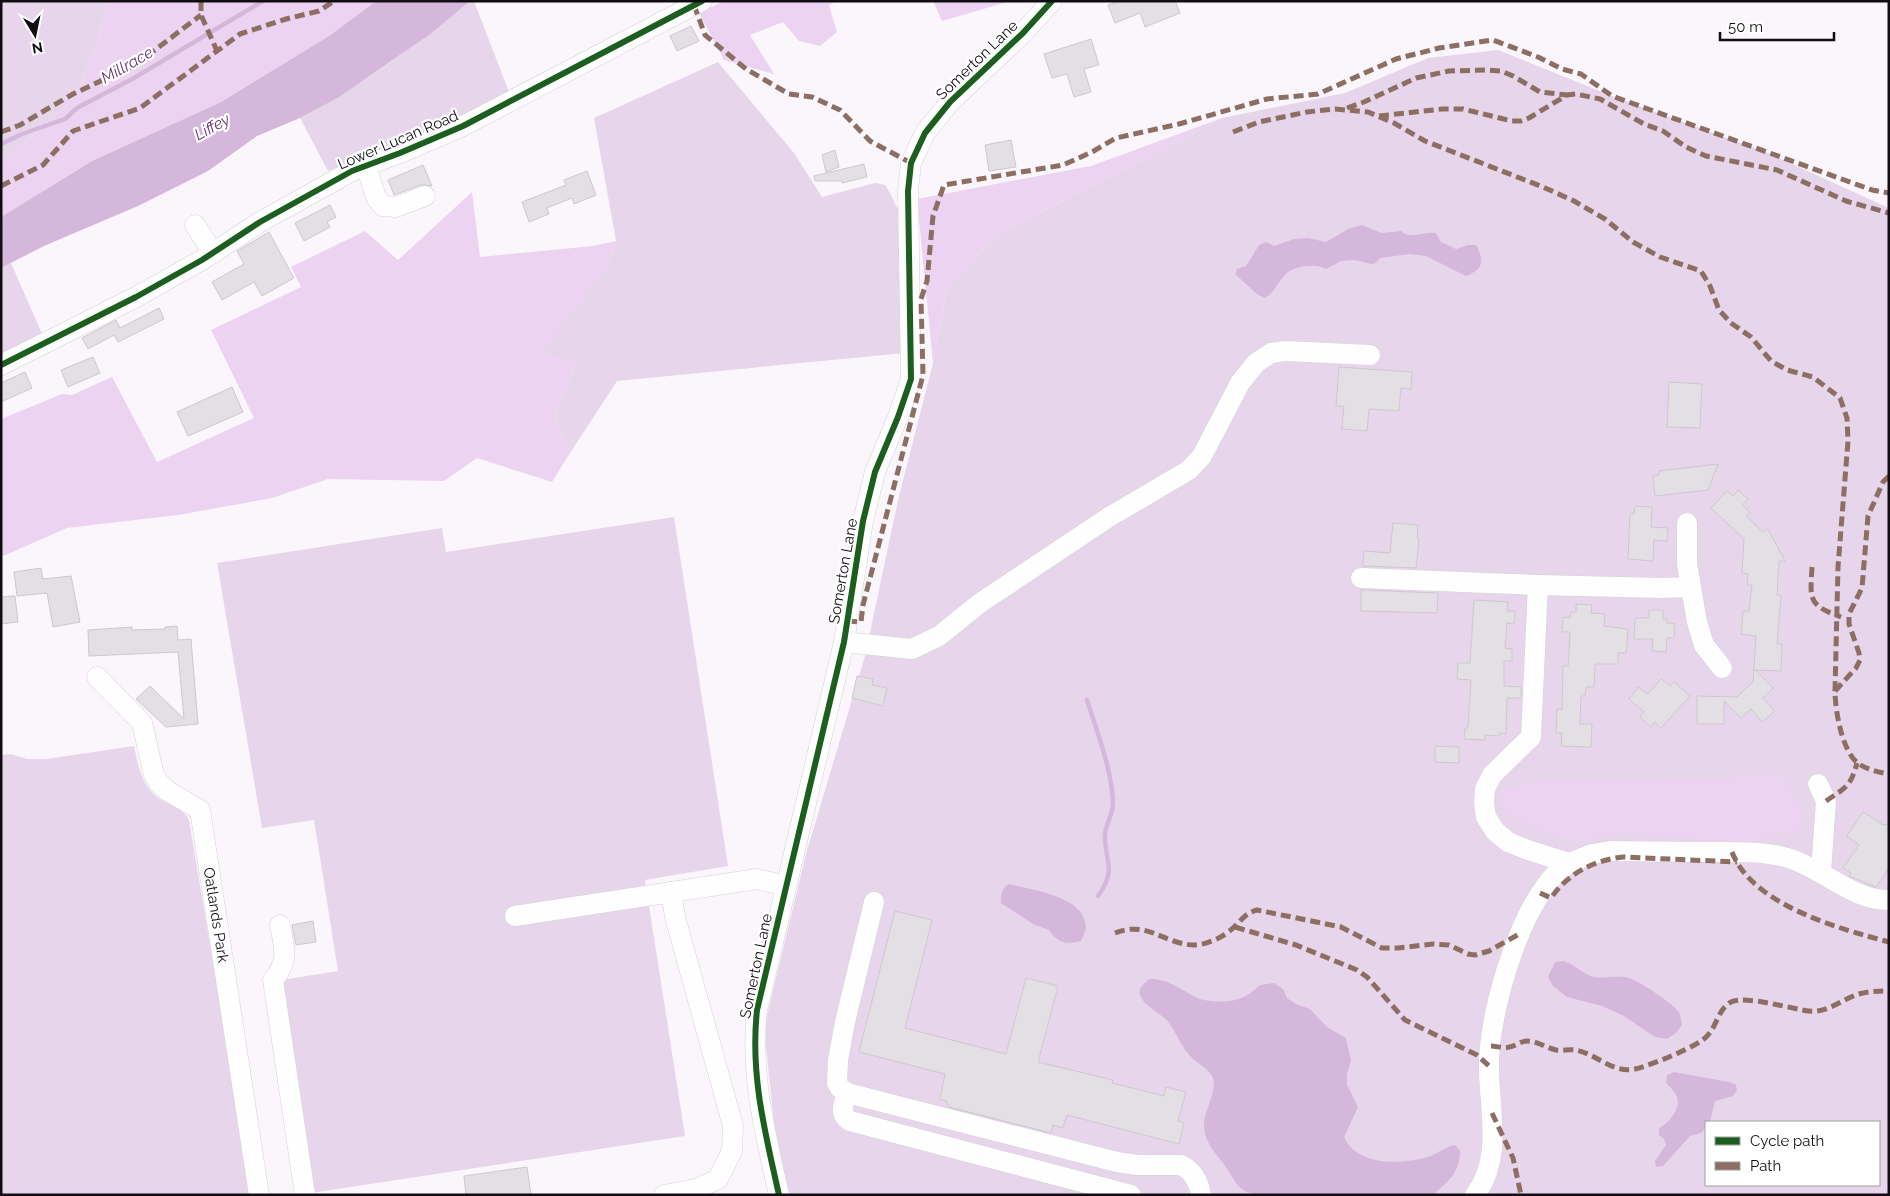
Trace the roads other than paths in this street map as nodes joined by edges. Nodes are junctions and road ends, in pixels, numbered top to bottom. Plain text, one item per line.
1 (702, 1) edge
2 (1052, 1) edge
3 (366, 166) junction
4 (425, 196) dead end
5 (195, 225) dead end
6 (213, 253) junction
7 (1370, 355) dead end
8 (1, 365) edge
9 (1688, 523) dead end
10 (1361, 578) dead end
11 (1538, 585) junction
12 (1690, 587) junction
13 (844, 642) junction
14 (1722, 668) dead end
15 (97, 677) dead end
16 (1818, 784) dead end
17 (1569, 863) junction
18 (1821, 872) junction
19 (786, 886) junction
20 (671, 892) junction
21 (1889, 900) edge
22 (874, 902) dead end
23 (515, 916) dead end
24 (280, 925) dead end
25 (847, 1093) junction
26 (1037, 1140) junction
27 (1029, 1168) junction
28 (705, 1190) edge
29 (259, 1195) edge
30 (306, 1195) edge
31 (664, 1195) edge
32 (779, 1195) edge
33 (1131, 1195) edge
34 (1201, 1195) edge
35 (1475, 1195) edge

1 - 3 street, Lower Lucan Road
2 - 13 street, Somerton Lane
3 - 4 street
3 - 6 street, Lower Lucan Road
5 - 6 street
6 - 8 street, Lower Lucan Road
7 - 13 street
9 - 12 street
10 - 11 street
11 - 12 street
11 - 17 street
12 - 14 street
13 - 19 street, Somerton Lane
15 - 29 street, Oatlands Park
16 - 18 street
17 - 18 street
17 - 35 street
18 - 21 street
19 - 20 street
19 - 32 street, Somerton Lane
20 - 23 street
20 - 28 street
22 - 25 street
24 - 30 street
25 - 26 street
25 - 27 street
26 - 27 street
26 - 34 street
27 - 33 street
28 - 31 street

